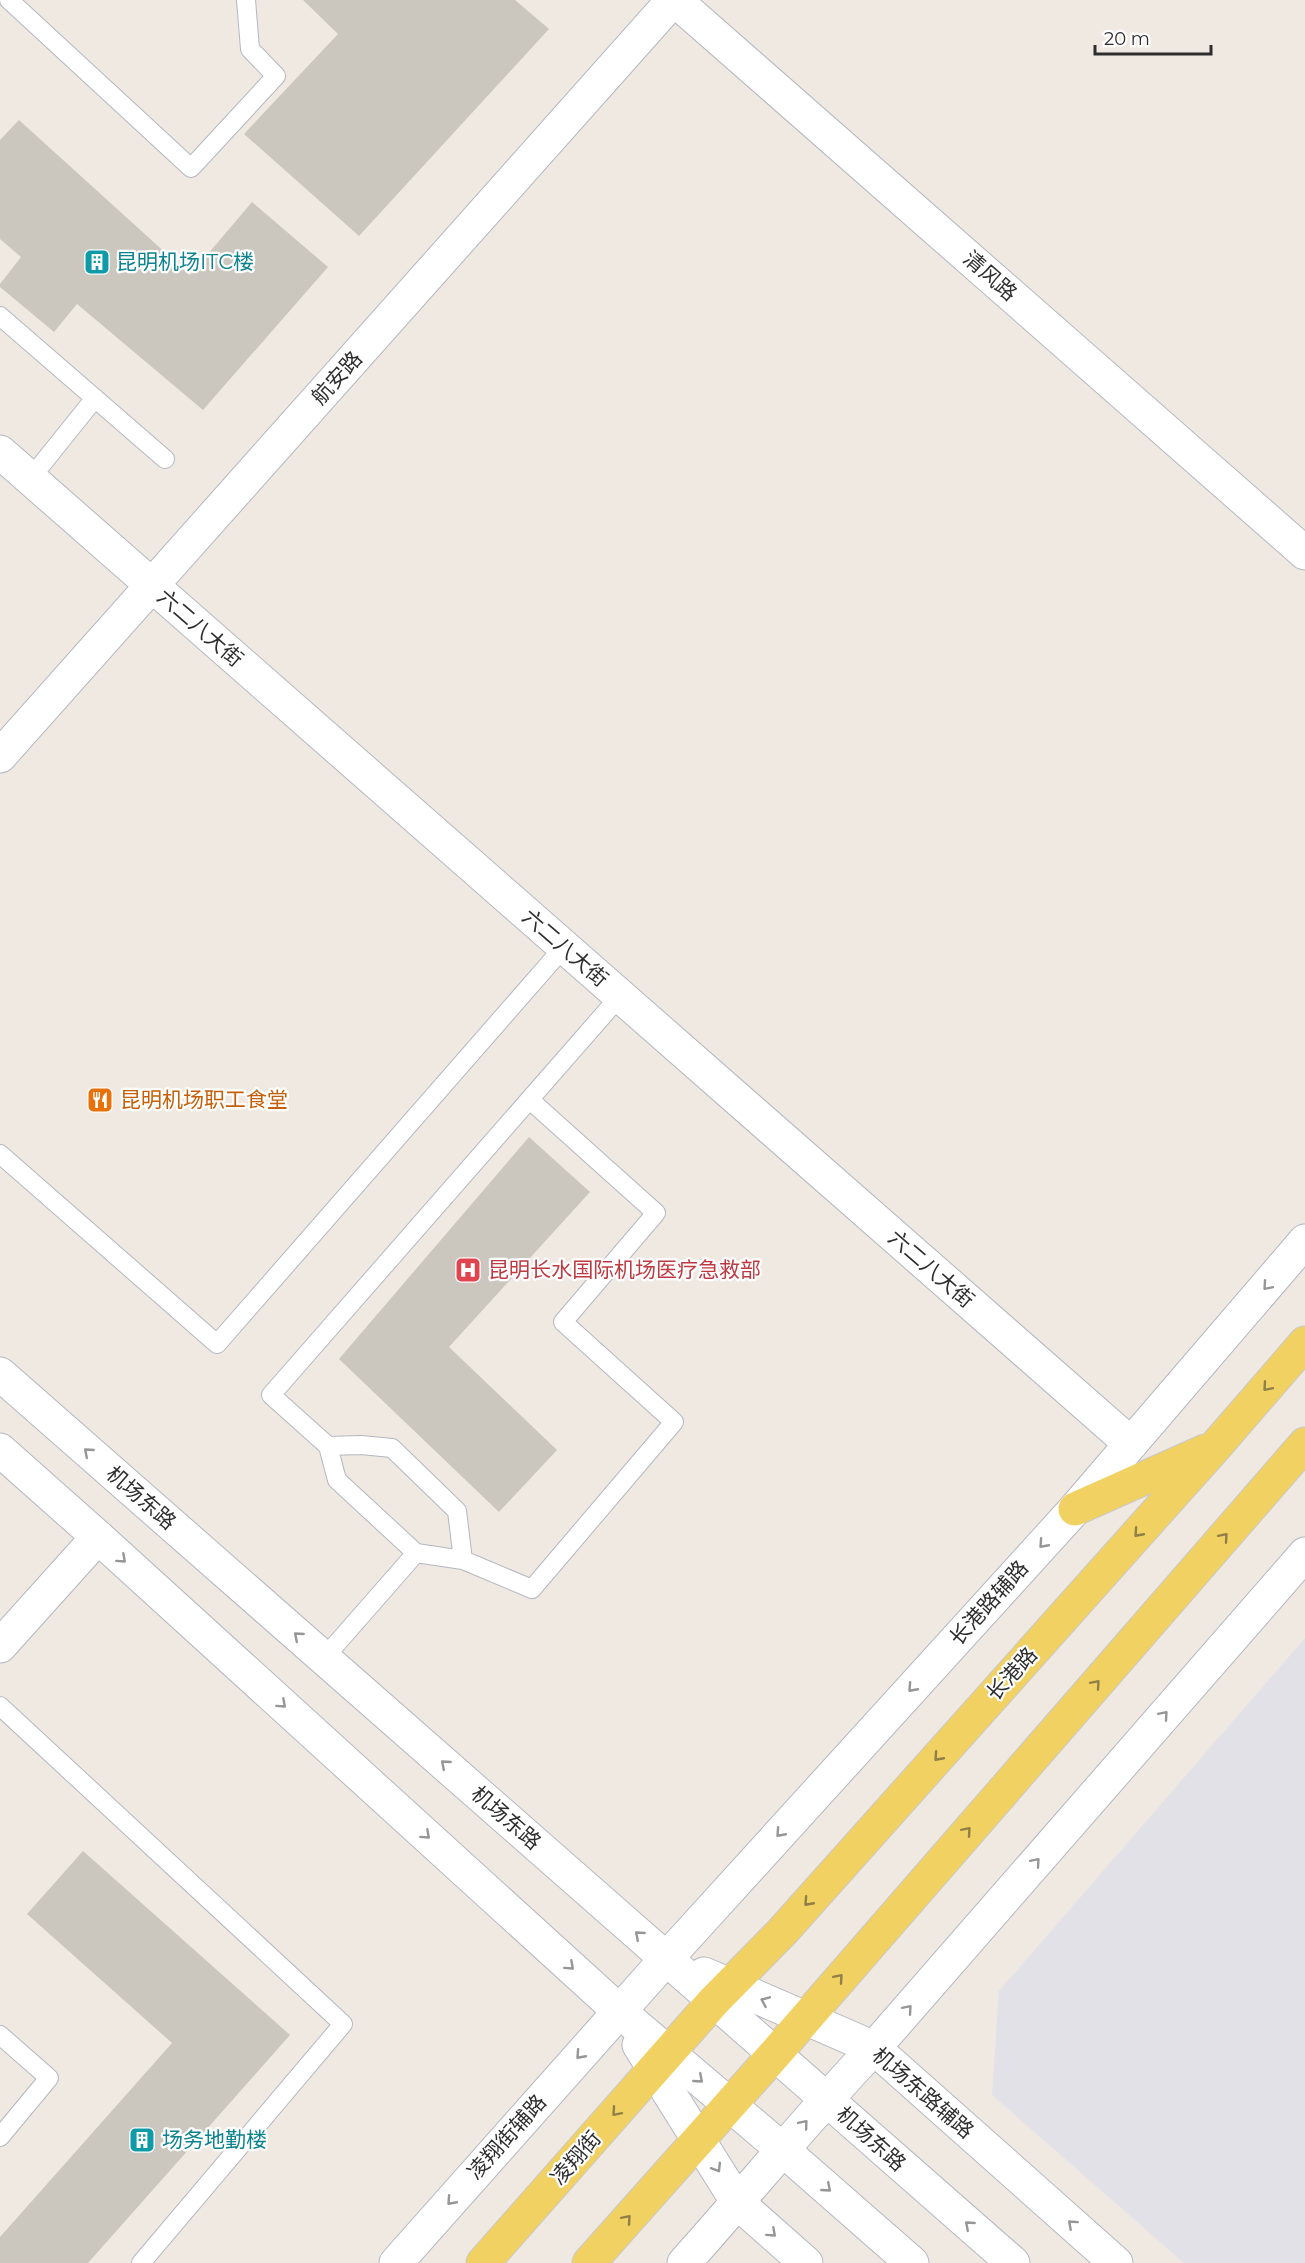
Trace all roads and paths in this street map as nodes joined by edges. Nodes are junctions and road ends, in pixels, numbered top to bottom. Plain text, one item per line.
1 (9, 0) edge
2 (246, 0) edge
3 (674, 0) edge
4 (0, 316) edge
5 (95, 398) junction
6 (0, 452) edge
7 (165, 459) dead end
8 (30, 479) junction
9 (1305, 553) edge
10 (152, 586) junction
11 (0, 756) edge
12 (564, 947) junction
13 (620, 996) junction
14 (530, 1100) junction
15 (0, 1154) edge
16 (1305, 1241) edge
17 (1305, 1343) edge
18 (0, 1374) edge
19 (1131, 1444) junction
20 (1305, 1444) edge
21 (328, 1446) junction
22 (1215, 1447) junction
23 (0, 1450) edge
24 (1075, 1509) junction
25 (98, 1536) junction
26 (416, 1553) junction
27 (1305, 1554) edge
28 (463, 1560) junction
29 (0, 1646) edge
30 (324, 1658) junction
31 (0, 1706) edge
32 (666, 1959) junction
33 (722, 1993) junction
34 (619, 2012) junction
35 (805, 2018) junction
36 (0, 2035) edge
37 (874, 2048) junction
38 (774, 2055) junction
39 (661, 2061) junction
40 (825, 2098) junction
41 (729, 2106) junction
42 (0, 2136) edge
43 (699, 2138) junction
44 (783, 2150) junction
45 (738, 2203) junction
46 (141, 2263) edge
47 (396, 2263) edge
48 (483, 2263) edge
49 (589, 2263) edge
50 (684, 2263) edge
51 (806, 2263) edge
52 (912, 2263) edge
53 (1013, 2263) edge
54 (1116, 2263) edge

1 - 2 lane
3 - 9 street, 清风路
3 - 10 street, 航安路
4 - 5 lane
5 - 7 lane
5 - 8 lane
6 - 8 street, 六二八大街
8 - 10 street, 六二八大街
10 - 11 street, 航安路
10 - 12 street, 六二八大街
12 - 13 street, 六二八大街
12 - 15 lane
13 - 14 lane
13 - 19 street, 六二八大街
14 - 21 lane
14 - 28 lane
16 -> 19 street, 长港路辅路
17 -> 22 main road, 长港路
30 -> 18 street, 机场东路
19 - 24 street, 长港路辅路
35 -> 20 main road
21 - 26 lane
21 - 28 lane
22 - 24 main road
22 -> 33 main road, 长港路
23 - 25 street
24 -> 32 street, 长港路辅路
25 - 29 street
25 -> 34 street
26 - 28 lane
26 - 30 lane
37 -> 27 street
32 -> 30 street, 机场东路
31 - 46 lane
32 - 33 street, 机场东路辅路
32 - 34 street, 长港路辅路
35 -> 33 street, 机场东路辅路
33 - 38 street, 机场东路
33 - 39 main road, 长港路
34 - 39 street
34 -> 47 street, 凌翔街辅路
35 - 37 street, 机场东路辅路
35 - 38 main road
36 - 42 lane
37 - 40 street
54 -> 37 street, 机场东路辅路
38 - 40 street, 机场东路
38 - 41 main road
39 -> 41 street
39 - 43 street
39 -> 48 main road, 凌翔街
44 -> 40 street
53 -> 40 street, 机场东路
41 - 43 main road
41 - 44 street
43 -> 45 street
49 -> 43 main road
44 - 45 street
44 -> 52 street
45 - 50 street
45 -> 51 street

